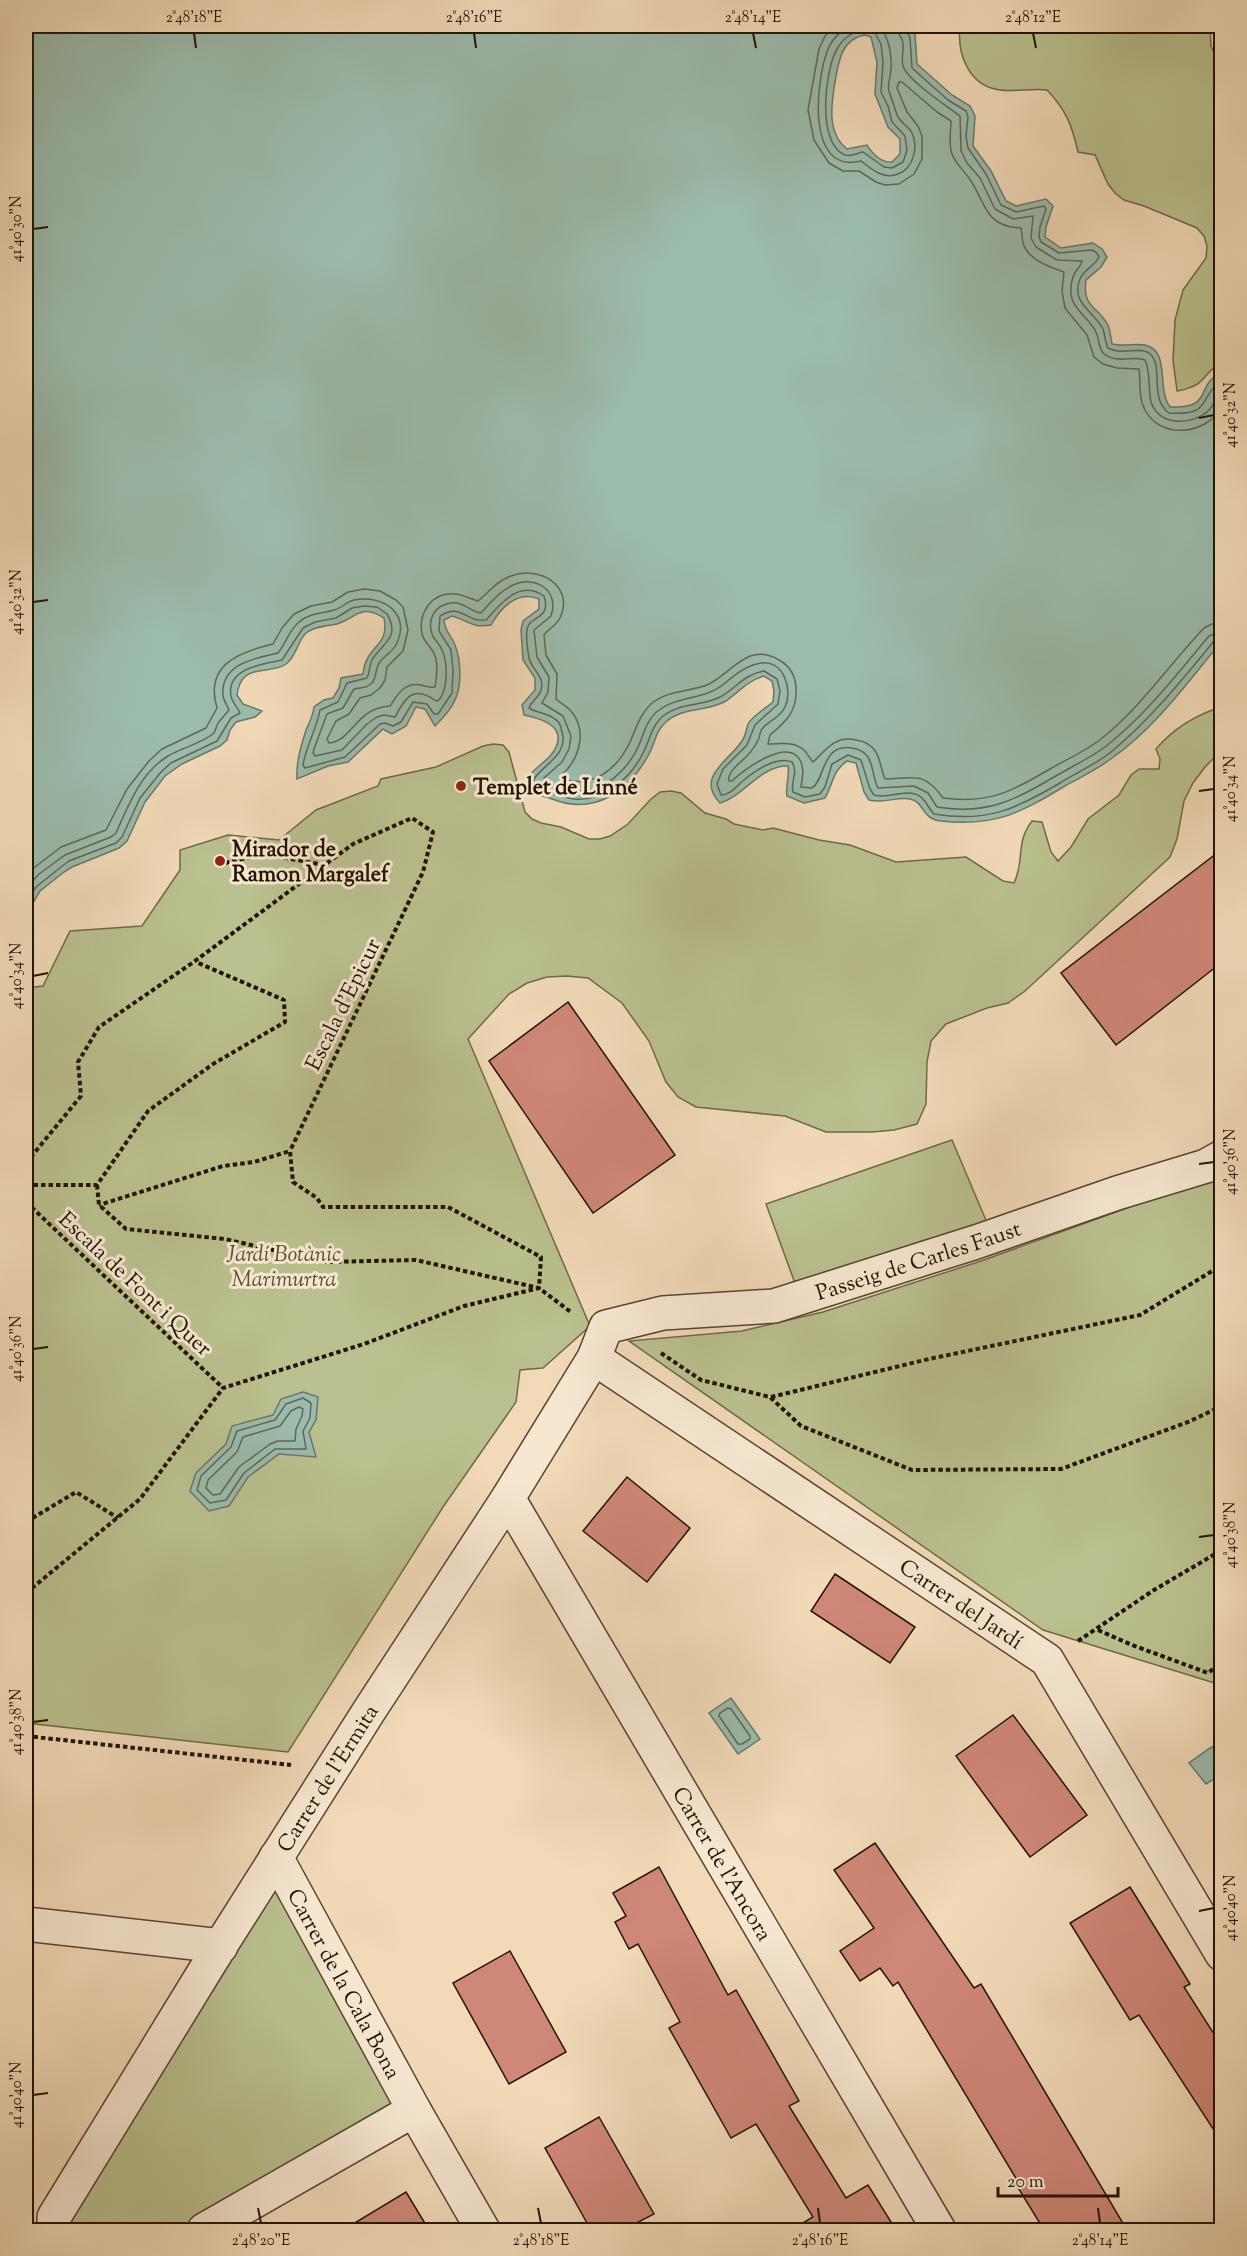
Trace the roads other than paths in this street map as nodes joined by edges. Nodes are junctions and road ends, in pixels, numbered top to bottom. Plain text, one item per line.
1 (1221, 1157) edge
2 (606, 1327) joint
3 (594, 1358) junction
4 (508, 1498) junction
5 (276, 1857) junction
6 (26, 1924) edge
7 (221, 1946) junction
8 (1221, 1953) edge
9 (414, 2110) junction
10 (54, 2230) edge
11 (204, 2230) edge
12 (483, 2230) edge
13 (939, 2230) edge

1 - 2 street, Passeig de Carles Faust
2 - 3 street, Carrer de l'Ermita
3 - 4 street, Carrer de l'Ermita
3 - 8 street, Carrer del Jardí
4 - 5 street, Carrer de l'Ermita
4 - 13 street, Carrer de l'Ancora
5 - 7 street, Carrer de l'Ermita
5 - 9 street, Carrer de la Cala Bona
6 - 7 street
7 - 10 street, Carrer de l'Ermita
9 - 11 street
9 - 12 street, Carrer de la Cala Bona

